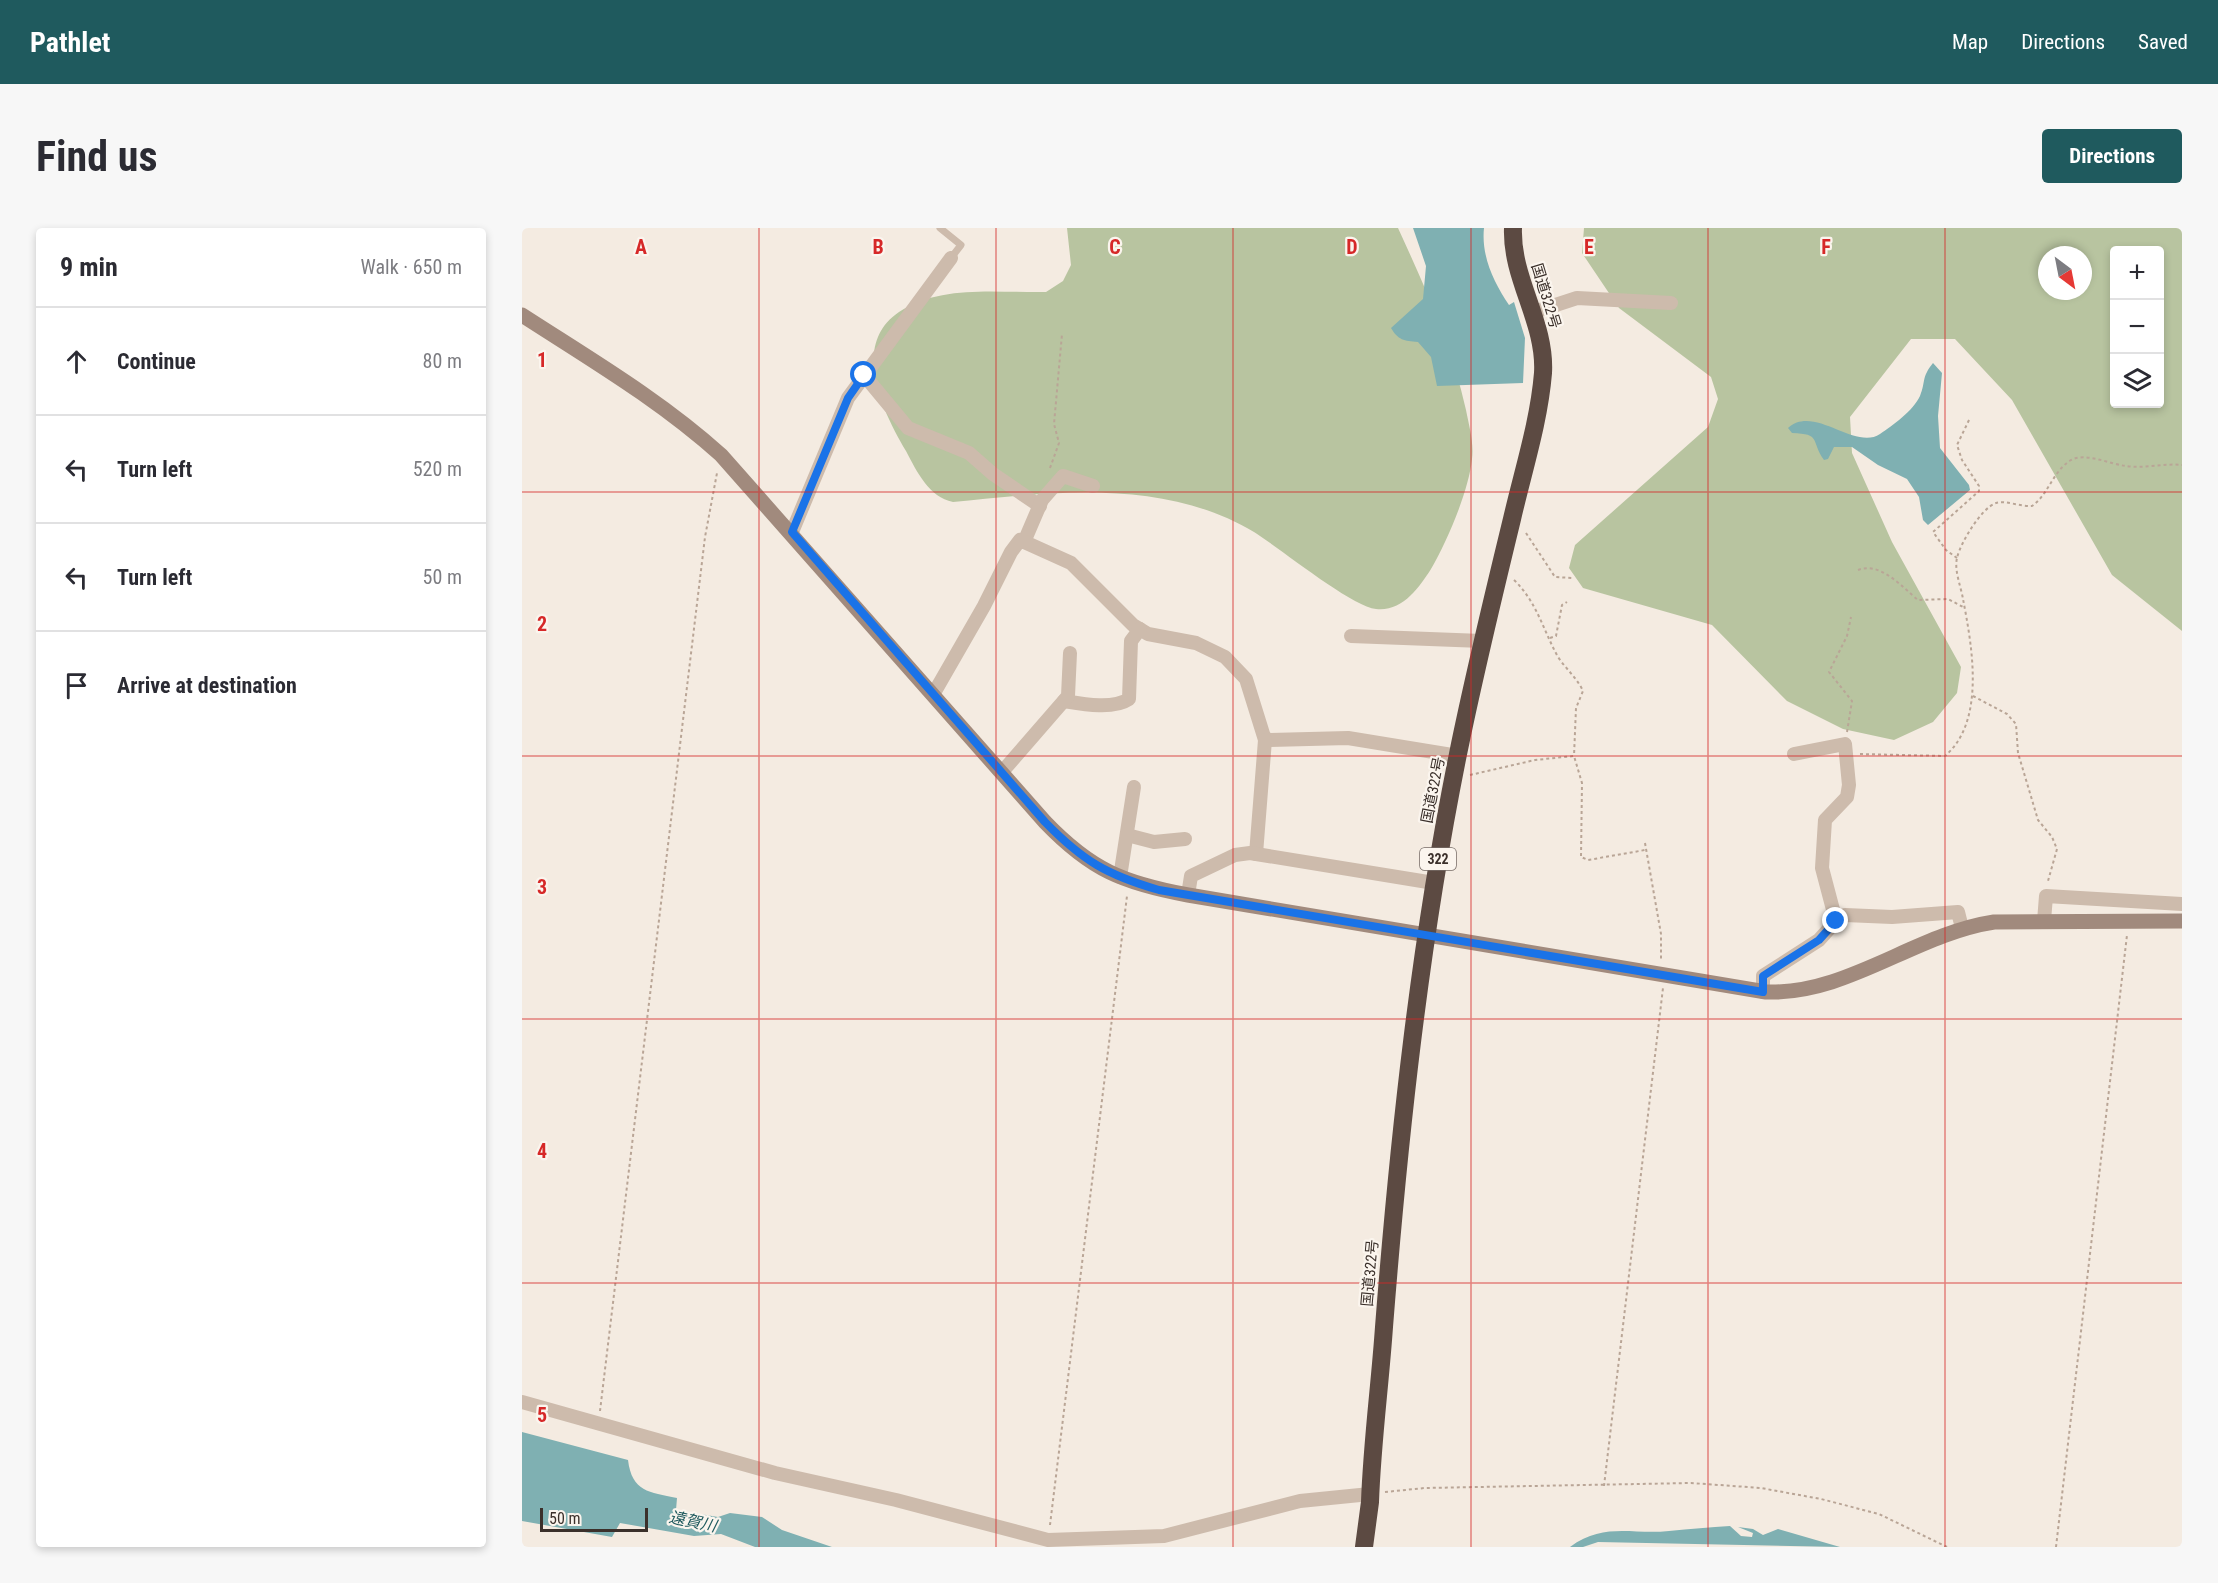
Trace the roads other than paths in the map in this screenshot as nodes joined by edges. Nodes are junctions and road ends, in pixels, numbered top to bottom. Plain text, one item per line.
1 (940, 228) edge
2 (1513, 228) edge
3 (951, 258) joint
4 (1671, 303) dead end
5 (1534, 312) junction
6 (522, 315) edge
7 (864, 375) junction
8 (1093, 486) dead end
9 (1040, 506) junction
10 (792, 532) junction
11 (1024, 542) junction
12 (1140, 629) junction
13 (1352, 636) dead end
14 (1482, 641) junction
15 (1070, 653) dead end
16 (934, 693) junction
17 (1064, 701) junction
18 (1264, 740) junction
19 (1794, 754) dead end
20 (1458, 756) junction
21 (1002, 772) junction
22 (1134, 787) dead end
23 (1127, 835) junction
24 (1185, 839) dead end
25 (1256, 854) junction
26 (1125, 879) junction
27 (1434, 884) junction
28 (1188, 895) junction
29 (2182, 904) edge
30 (1836, 921) junction
31 (2044, 921) junction
32 (2182, 921) edge
33 (1962, 928) junction
34 (1425, 936) junction
35 (1763, 992) junction
36 (522, 1402) edge
37 (1370, 1498) junction
38 (1364, 1547) edge

1 - 3 lane
2 - 5 highway, 国道322号 / 322
3 - 7 street
4 - 5 street
5 - 14 highway, 国道322号 / 322
6 - 10 street
7 - 9 street
7 - 10 street
8 - 9 street
9 - 11 street
10 - 16 street
11 - 12 street
11 - 16 street
12 - 17 street
12 - 18 street
13 - 14 street
14 - 20 highway, 国道322号 / 322
15 - 17 street
16 - 21 street
17 - 21 street
18 - 20 street
18 - 25 street
19 - 30 street
20 - 27 highway, 国道322号 / 322
21 - 26 street
22 - 23 street
23 - 24 street
23 - 26 street
25 - 27 street
25 - 28 street
26 - 28 street
27 - 34 highway, 国道322号 / 322
28 - 34 street
29 - 31 street
30 - 33 street
30 - 35 street
31 - 32 street
31 - 33 street
33 - 35 street
34 - 35 street
34 - 37 highway, 国道322号 / 322
36 - 37 street
37 - 38 highway, 国道322号 / 322

